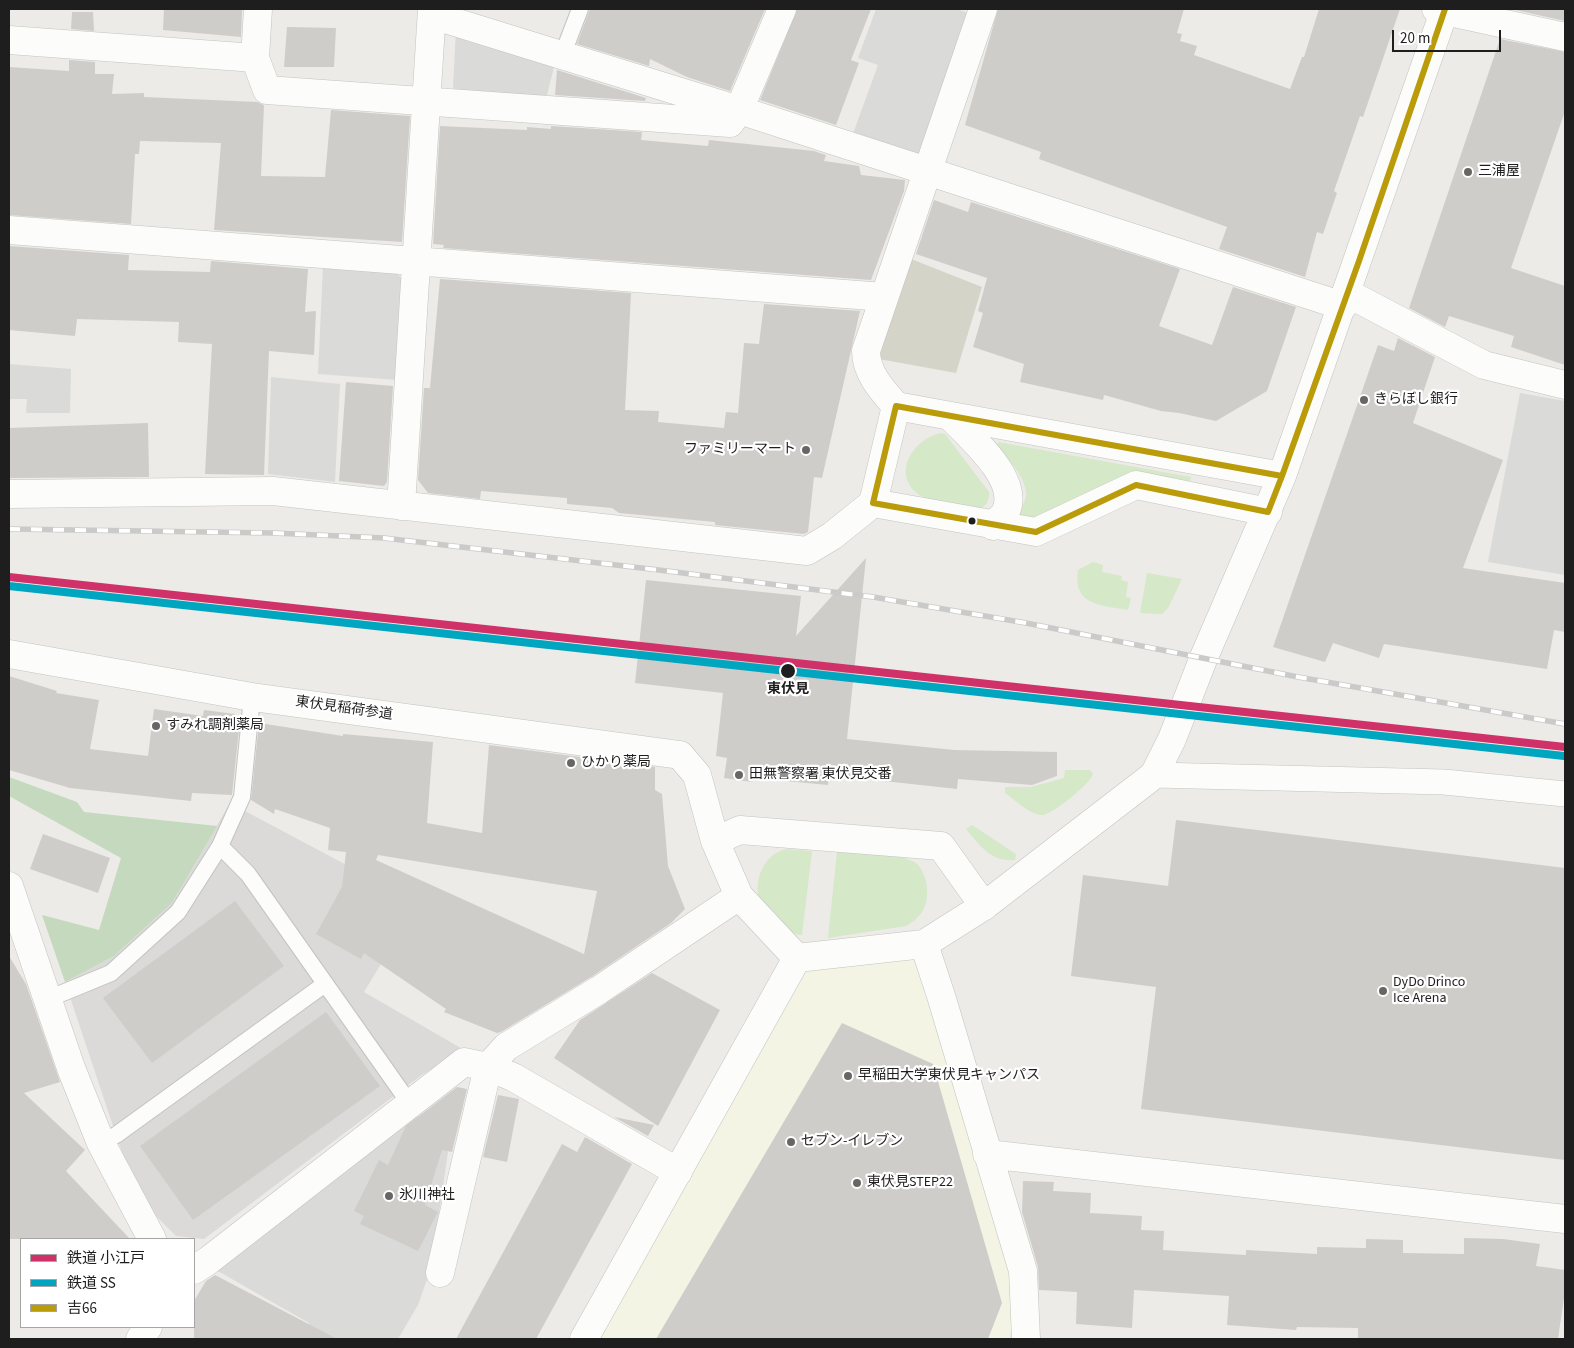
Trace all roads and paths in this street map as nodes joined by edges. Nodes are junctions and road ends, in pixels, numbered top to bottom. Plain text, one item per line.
1 (258, 9) edge
2 (580, 9) edge
3 (782, 9) edge
4 (984, 9) edge
5 (1442, 10) edge
6 (432, 12) edge
7 (1565, 36) edge
8 (9, 40) edge
9 (562, 56) junction
10 (255, 58) junction
11 (426, 100) junction
12 (739, 110) junction
13 (929, 172) junction
14 (9, 230) edge
15 (415, 263) junction
16 (884, 297) junction
17 (1345, 299) junction
18 (1565, 386) edge
19 (896, 406) junction
20 (951, 417) junction
21 (1282, 476) junction
22 (9, 494) edge
23 (874, 503) junction
24 (401, 506) junction
25 (1268, 512) junction
26 (993, 526) junction
27 (9, 654) edge
28 (252, 697) junction
29 (1154, 774) junction
30 (1565, 794) edge
31 (715, 841) junction
32 (220, 846) junction
33 (9, 886) edge
34 (739, 896) junction
35 (984, 906) junction
36 (924, 944) junction
37 (797, 958) junction
38 (325, 984) junction
39 (48, 999) junction
40 (488, 1067) junction
41 (410, 1104) junction
42 (101, 1143) junction
43 (987, 1154) junction
44 (678, 1172) junction
45 (1565, 1219) edge
46 (151, 1238) edge
47 (195, 1269) edge
48 (440, 1273) dead end
49 (147, 1328) edge
50 (140, 1339) edge
51 (584, 1339) edge
52 (1026, 1339) edge

1 - 10 street
2 - 9 lane
3 - 12 street
4 - 13 street
5 - 7 street
5 - 17 street
6 - 9 street
6 - 11 street
8 - 10 street
9 - 12 street
10 - 11 street
11 - 12 street
11 - 15 street
12 - 13 street
13 - 16 street
13 - 17 street
14 - 15 street
15 - 16 street
15 - 24 street
16 - 19 street
17 - 18 street
17 - 21 street
19 - 20 street
19 - 23 street
20 - 21 street
20 - 26 street
21 - 25 street
22 - 24 street
23 - 24 street
23 - 26 street
25 - 26 street
25 - 29 street
27 - 28 street, 東伏見稲荷参道
28 - 31 street, 東伏見稲荷参道
28 - 32 lane
29 - 30 street
29 - 35 street
31 - 34 street
31 - 35 street
32 - 38 lane
32 - 39 lane
33 - 39 street
34 - 37 street
34 - 40 street
35 - 36 street
36 - 37 street
36 - 43 street
37 - 44 street
38 - 41 lane
38 - 42 lane
39 - 42 street
40 - 41 street
40 - 44 street
40 - 48 street
41 - 47 street
42 - 46 street
43 - 45 street
43 - 52 street
44 - 51 street
49 - 50 street

